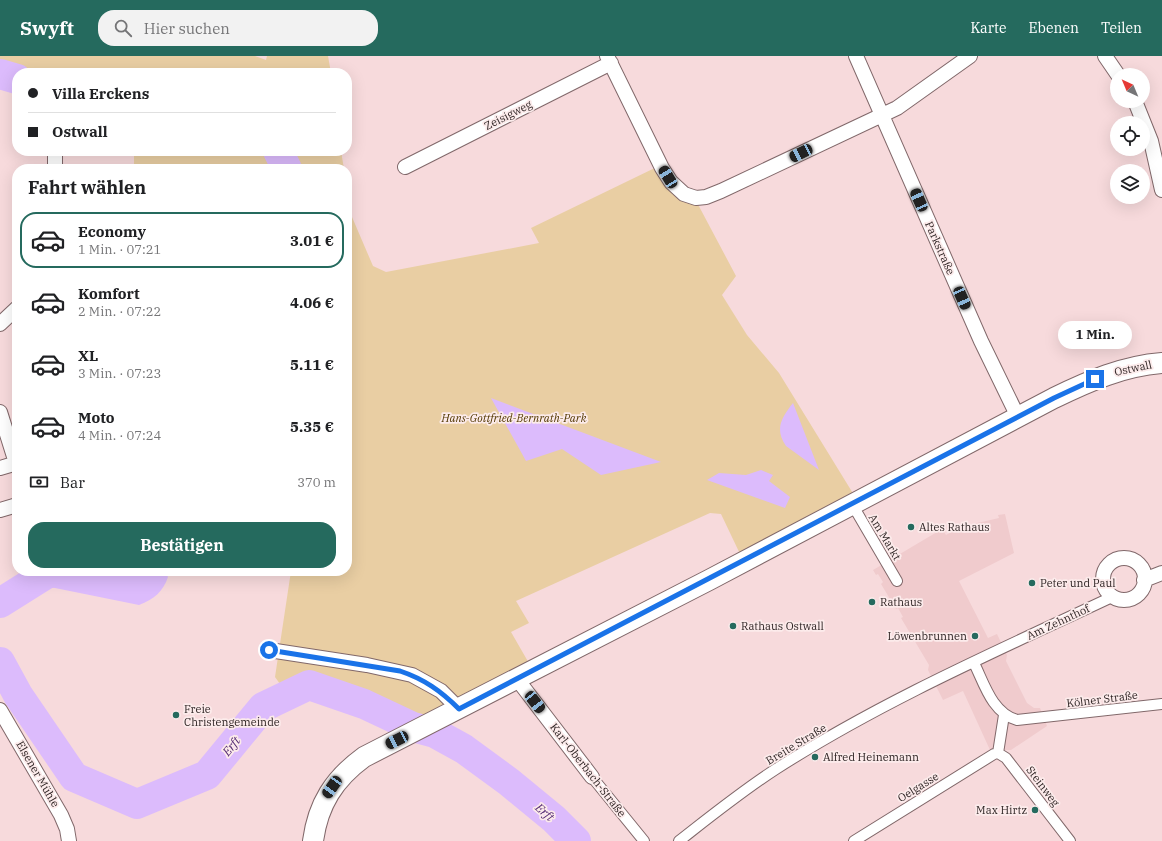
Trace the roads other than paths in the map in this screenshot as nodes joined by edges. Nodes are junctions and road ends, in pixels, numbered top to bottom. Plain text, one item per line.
1 (856, 56) edge
2 (970, 56) edge
3 (1104, 56) edge
4 (609, 60) edge
5 (1113, 68) edge
6 (1138, 108) edge
7 (881, 115) junction
8 (405, 167) dead end
9 (1162, 190) edge
10 (12, 313) edge
11 (0, 324) edge
12 (1162, 363) edge
13 (0, 412) edge
14 (1018, 417) junction
15 (12, 448) edge
16 (12, 464) edge
17 (0, 468) edge
18 (852, 504) junction
19 (12, 506) edge
20 (0, 510) edge
21 (1162, 573) edge
22 (1144, 580) junction
23 (897, 581) dead end
24 (1112, 597) junction
25 (269, 650) dead end
26 (974, 663) junction
27 (517, 679) junction
28 (1162, 704) edge
29 (459, 709) junction
30 (0, 710) edge
31 (1004, 714) junction
32 (996, 753) junction
33 (592, 777) joint
34 (69, 841) edge
35 (313, 841) edge
36 (644, 841) edge
37 (679, 841) edge
38 (854, 841) edge
39 (1070, 841) edge

1 - 7 street, Parkstraße
2 - 7 street
3 - 5 street
4 - 7 street
4 - 8 street, Zeisigweg
6 - 9 street
7 - 14 street, Parkstraße
10 - 11 street
12 - 14 main road, Ostwall
13 - 15 street
14 - 18 main road, Ostwall
16 - 17 street
18 - 23 street, Am Markt
18 - 27 main road, Ostwall
19 - 20 street
21 - 22 street
22 - 24 street, Am Zehnthof
22 - 24 street
24 - 26 street, Am Zehnthof
25 - 29 street
26 - 31 street
26 - 37 street, Breite Straße
27 - 29 main road, Ostwall
27 - 33 street, Karl-Oberbach-Straße
28 - 31 street, Kölner Straße
29 - 35 main road, Ostwall
30 - 34 street, Elsener Mühle
31 - 32 street
32 - 38 street, Oelgasse
32 - 39 street, Steinweg
33 - 36 street, Karl-Oberbach-Straße

